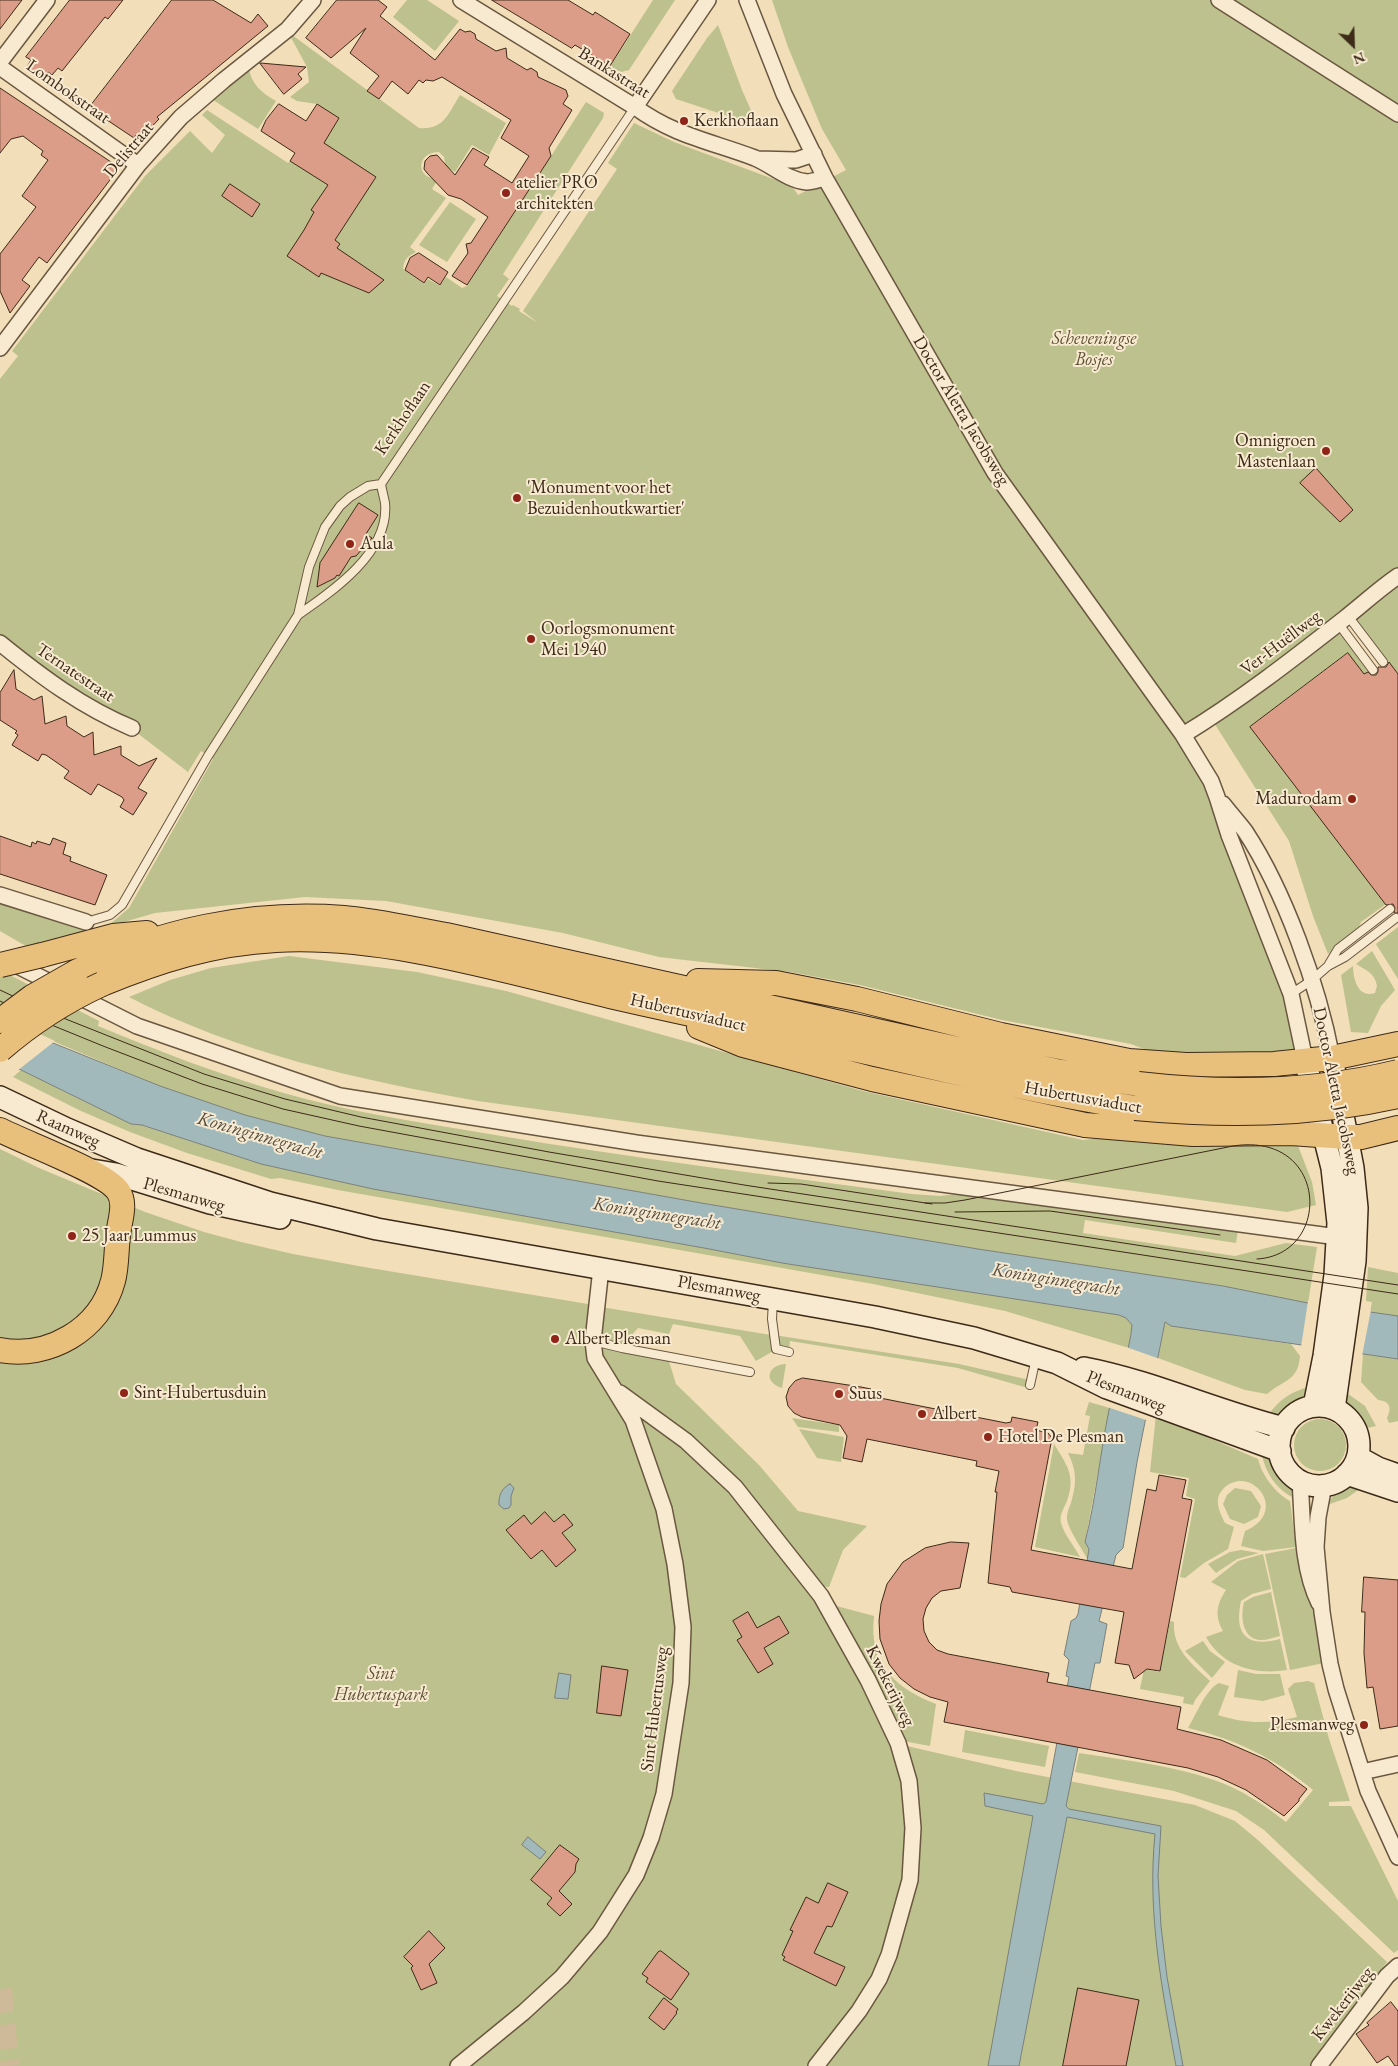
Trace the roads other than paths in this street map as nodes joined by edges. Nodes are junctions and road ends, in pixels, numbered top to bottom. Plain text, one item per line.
1 (47, 0) edge
2 (313, 0) edge
3 (461, 0) edge
4 (708, 0) edge
5 (747, 0) edge
6 (1219, 0) edge
7 (0, 62) edge
8 (0, 67) edge
9 (635, 107) junction
10 (1398, 114) edge
11 (814, 154) junction
12 (757, 159) junction
13 (138, 165) junction
14 (825, 178) junction
15 (6, 326) edge
16 (0, 348) edge
17 (381, 484) junction
18 (1398, 576) edge
19 (298, 615) junction
20 (1343, 620) junction
21 (0, 643) edge
22 (1383, 662) dead end
23 (1373, 670) dead end
24 (132, 728) dead end
25 (1183, 735) junction
26 (1218, 797) junction
27 (0, 895) edge
28 (1390, 909) dead end
29 (1396, 918) dead end
30 (86, 922) joint
31 (208, 926) junction
32 (0, 956) edge
33 (0, 965) edge
34 (1328, 966) junction
35 (651, 980) junction
36 (1312, 980) junction
37 (1291, 994) junction
38 (638, 1002) junction
39 (0, 1021) edge
40 (1398, 1044) edge
41 (0, 1050) edge
42 (1332, 1058) junction
43 (1305, 1060) junction
44 (1398, 1072) edge
45 (1274, 1073) junction
46 (1398, 1096) edge
47 (0, 1097) edge
48 (1277, 1125) junction
49 (1398, 1128) edge
50 (0, 1130) edge
51 (1335, 1136) junction
52 (137, 1158) joint
53 (84, 1168) junction
54 (377, 1229) junction
55 (1347, 1239) junction
56 (601, 1268) junction
57 (773, 1299) junction
58 (594, 1341) junction
59 (0, 1350) edge
60 (789, 1352) dead end
61 (1037, 1356) junction
62 (750, 1372) dead end
63 (1030, 1385) dead end
64 (615, 1389) junction
65 (1159, 1398) junction
66 (1324, 1407) junction
67 (1284, 1428) junction
68 (1280, 1451) junction
69 (1352, 1465) junction
70 (1300, 1481) junction
71 (1324, 1485) junction
72 (1396, 1490) edge
73 (1322, 1612) junction
74 (1398, 1764) edge
75 (1362, 1772) junction
76 (1398, 1857) edge
77 (1398, 1966) edge
78 (458, 2066) edge
79 (816, 2066) edge
80 (1319, 2066) edge

1 - 7 street
2 - 13 street, Delistraat
3 - 9 street, Bankastraat
4 - 9 street, Kerkhoflaan
5 - 11 street, Doctor Aletta Jacobsweg
6 - 10 street
8 - 13 street, Lombokstraat
9 - 12 street, Bankastraat
9 - 17 lane, Kerkhoflaan
11 - 12 street, Bankastraat
11 - 14 street, Doctor Aletta Jacobsweg
12 - 14 street, Bankastraat
13 - 15 street, Delistraat
14 - 25 street, Doctor Aletta Jacobsweg
15 - 16 street, Delistraat
17 - 19 lane
17 - 19 lane
18 - 20 street, Ver-Huëllweg
19 - 30 lane
20 - 22 lane
20 - 23 lane
20 - 25 street, Ver-Huëllweg
21 - 24 street, Ternatestraat
25 - 26 street, Doctor Aletta Jacobsweg
26 - 36 street, Doctor Aletta Jacobsweg
26 - 37 street, Doctor Aletta Jacobsweg
27 - 30 street
28 - 34 lane
29 - 34 lane
31 - 33 main road, bridge
31 - 35 main road, Hubertusviaduct
31 - 39 main road, Hubertusviaduct, bridge
32 - 55 street
34 - 36 lane
35 - 44 main road, Hubertusviaduct, bridge
35 - 45 main road
36 - 37 lane
36 - 42 street, Doctor Aletta Jacobsweg
37 - 43 street, Doctor Aletta Jacobsweg
38 - 41 main road, Hubertusviaduct, bridge
38 - 46 main road, Hubertusviaduct, bridge
38 - 48 main road
40 - 42 main road
42 - 43 main road
42 - 51 main road, Doctor Aletta Jacobsweg
43 - 45 main road
43 - 51 main road, Doctor Aletta Jacobsweg
45 - 48 lane
47 - 52 main road, Raamweg
48 - 51 main road
49 - 51 main road
50 - 53 main road, Plesmanweg
51 - 55 main road, Doctor Aletta Jacobsweg
52 - 54 main road, Plesmanweg
53 - 54 main road, Plesmanweg
53 - 59 main road
54 - 56 main road, Plesmanweg
55 - 66 main road, Doctor Aletta Jacobsweg
56 - 57 main road, Plesmanweg
56 - 58 street, Sint Hubertusweg
57 - 60 lane
57 - 61 main road, Plesmanweg
58 - 62 lane
58 - 64 street, Sint Hubertusweg
61 - 63 lane
61 - 65 main road, Plesmanweg
64 - 78 street, Sint Hubertusweg
64 - 79 street, Kwekerijweg
65 - 67 main road, Plesmanweg
65 - 68 main road, Plesmanweg
66 - 67 main road
66 - 69 main road
67 - 68 main road
68 - 70 main road
69 - 71 main road
69 - 72 main road
70 - 71 main road
70 - 73 street
71 - 73 street
73 - 75 street
74 - 75 street
75 - 76 street
77 - 80 street, Kwekerijweg

